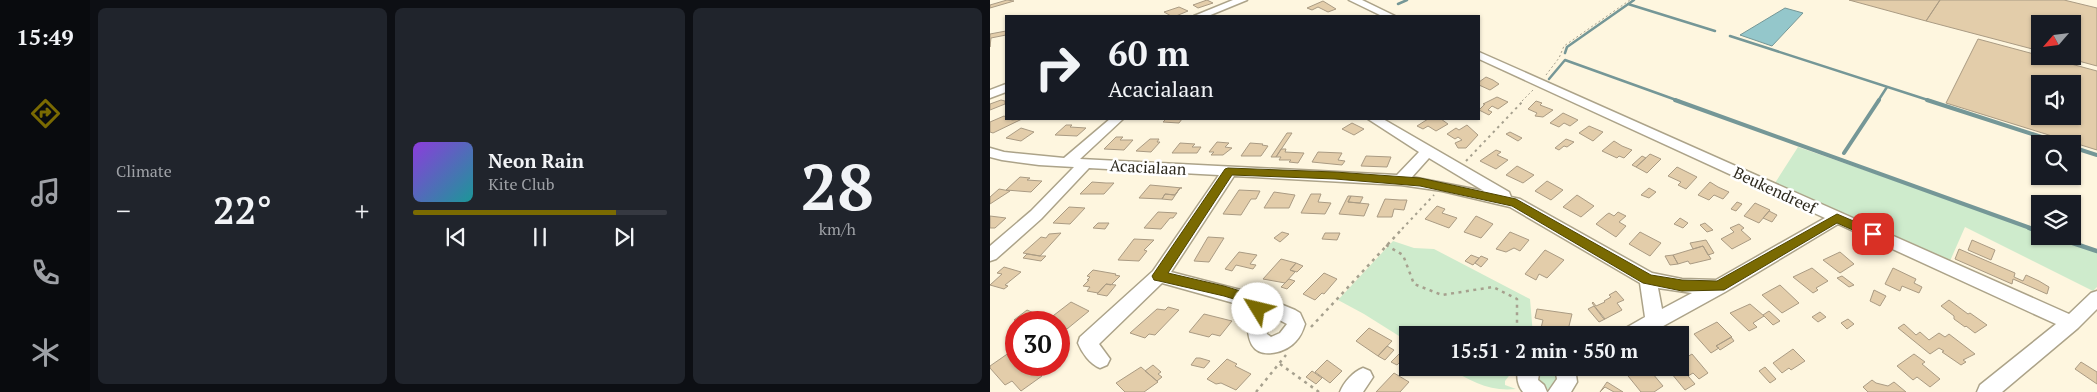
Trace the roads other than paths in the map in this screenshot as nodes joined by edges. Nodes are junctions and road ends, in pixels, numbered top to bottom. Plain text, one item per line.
1 (1242, 0) edge
2 (1354, 0) edge
3 (1202, 15) edge
4 (1388, 15) edge
5 (1480, 56) edge
6 (1005, 88) edge
7 (990, 94) edge
8 (1116, 120) edge
9 (1376, 120) edge
10 (1428, 151) junction
11 (990, 152) edge
12 (1068, 162) junction
13 (1086, 164) junction
14 (1228, 172) junction
15 (1401, 180) junction
16 (1516, 203) junction
17 (1837, 218) junction
18 (990, 255) edge
19 (1159, 276) junction
20 (1648, 279) junction
21 (1719, 287) junction
22 (2097, 298) edge
23 (1256, 301) dead end
24 (1655, 321) junction
25 (2071, 323) junction
26 (1646, 326) edge
27 (1100, 359) dead end
28 (1527, 376) edge
29 (1567, 376) edge
30 (1537, 392) edge
31 (1558, 392) edge
32 (1987, 392) edge

1 - 3 street
2 - 4 street
5 - 17 street, Beukendreef
6 - 7 street
8 - 12 street, Acacialaan
9 - 10 street
10 - 15 street
10 - 16 street
11 - 12 street, Acacialaan
12 - 13 street, Acacialaan
13 - 14 street, Acacialaan
13 - 18 street
14 - 15 street, Acacialaan
14 - 19 street
15 - 16 street, Acacialaan
16 - 20 street, Acacialaan
17 - 21 street
17 - 25 street, Beukendreef
19 - 23 street
19 - 27 street
20 - 21 street, Acacialaan
20 - 24 street
21 - 24 street
22 - 25 street
24 - 26 street
25 - 32 street
28 - 30 street
29 - 31 street

